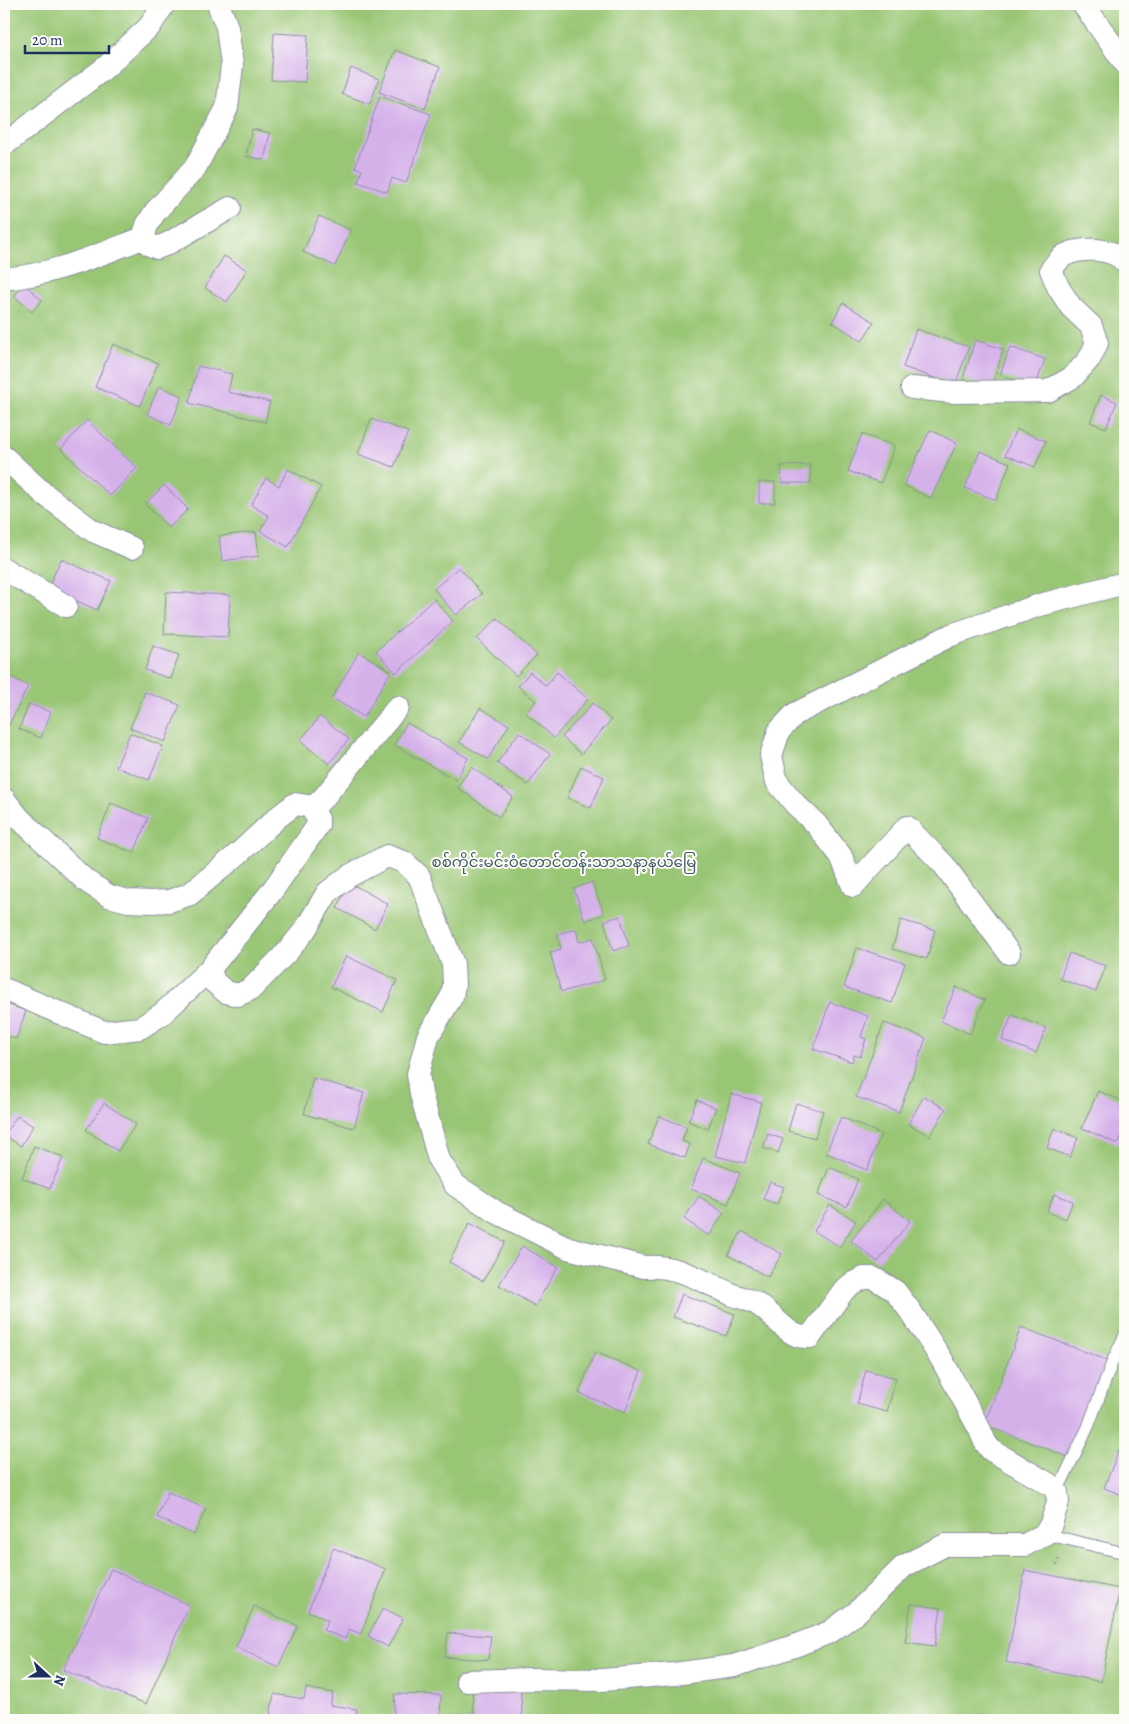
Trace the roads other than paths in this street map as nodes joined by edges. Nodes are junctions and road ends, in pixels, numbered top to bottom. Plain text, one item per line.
1 (164, 4) edge
2 (218, 4) edge
3 (1083, 4) edge
4 (1125, 63) edge
5 (4, 145) edge
6 (230, 208) dead end
7 (143, 238) junction
8 (1125, 262) edge
9 (4, 279) edge
10 (912, 388) dead end
11 (4, 457) edge
12 (132, 548) dead end
13 (4, 570) edge
14 (1125, 583) edge
15 (66, 606) dead end
16 (398, 707) dead end
17 (4, 799) edge
18 (312, 809) junction
19 (1009, 953) dead end
20 (210, 969) junction
21 (4, 989) edge
22 (1125, 1335) edge
23 (1057, 1492) junction
24 (1045, 1534) junction
25 (1125, 1553) edge
26 (467, 1681) dead end

1 - 5 street
2 - 7 street
3 - 4 street
6 - 7 street
7 - 9 street
8 - 10 street
11 - 12 street
13 - 15 street
14 - 19 street
16 - 18 street
17 - 18 street
18 - 20 street
20 - 21 street
20 - 23 street
22 - 23 lane
23 - 24 street
24 - 25 lane
24 - 26 street

